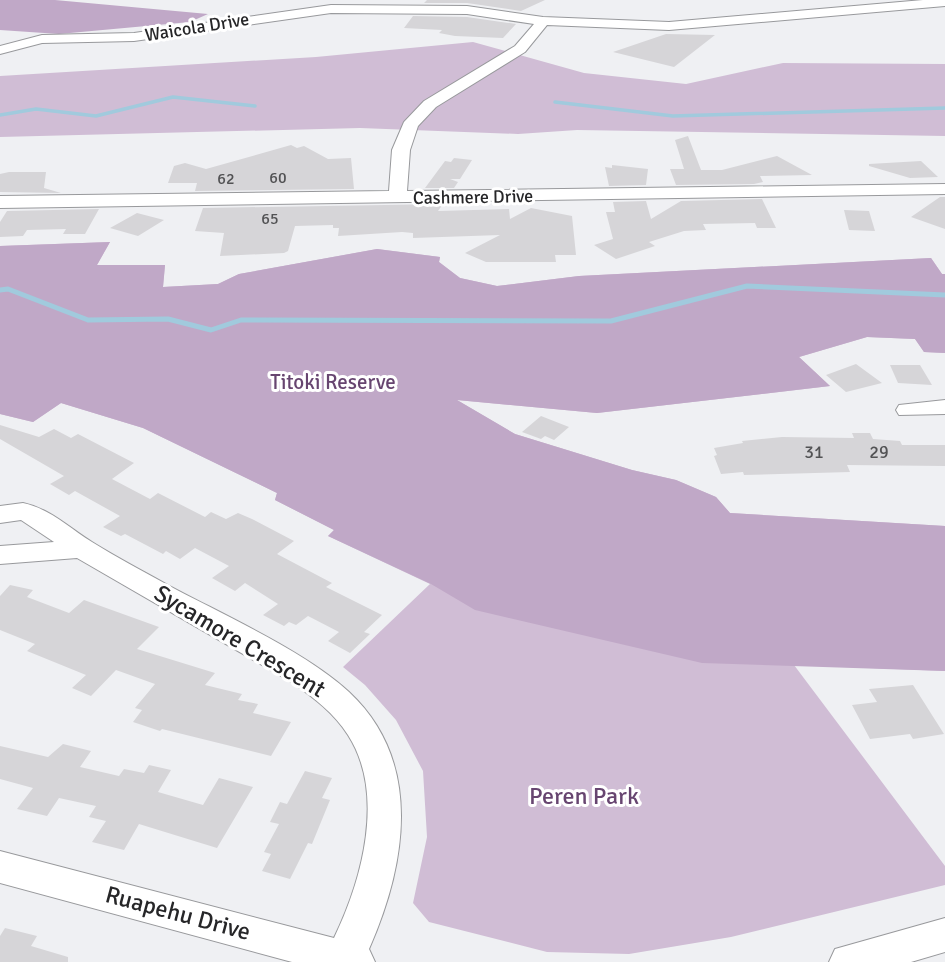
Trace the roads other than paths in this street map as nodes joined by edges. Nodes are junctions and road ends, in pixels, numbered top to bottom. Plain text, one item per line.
1 (945, 2) edge
2 (542, 21) junction
3 (102, 39) joint
4 (0, 50) edge
5 (945, 189) edge
6 (398, 197) junction
7 (0, 202) edge
8 (945, 407) edge
9 (908, 410) dead end
10 (0, 515) edge
11 (82, 549) junction
12 (0, 555) edge
13 (0, 867) edge
14 (945, 935) edge
15 (350, 961) edge
16 (849, 962) edge

1 - 2 street, Waicola Drive
2 - 3 street, Waicola Drive
2 - 6 street
3 - 4 street
5 - 6 street, Cashmere Drive
6 - 7 street, Cashmere Drive
8 - 9 street
10 - 11 street, Sycamore Crescent
11 - 12 street
11 - 15 street, Sycamore Crescent
13 - 15 street, Ruapehu Drive
14 - 16 street

